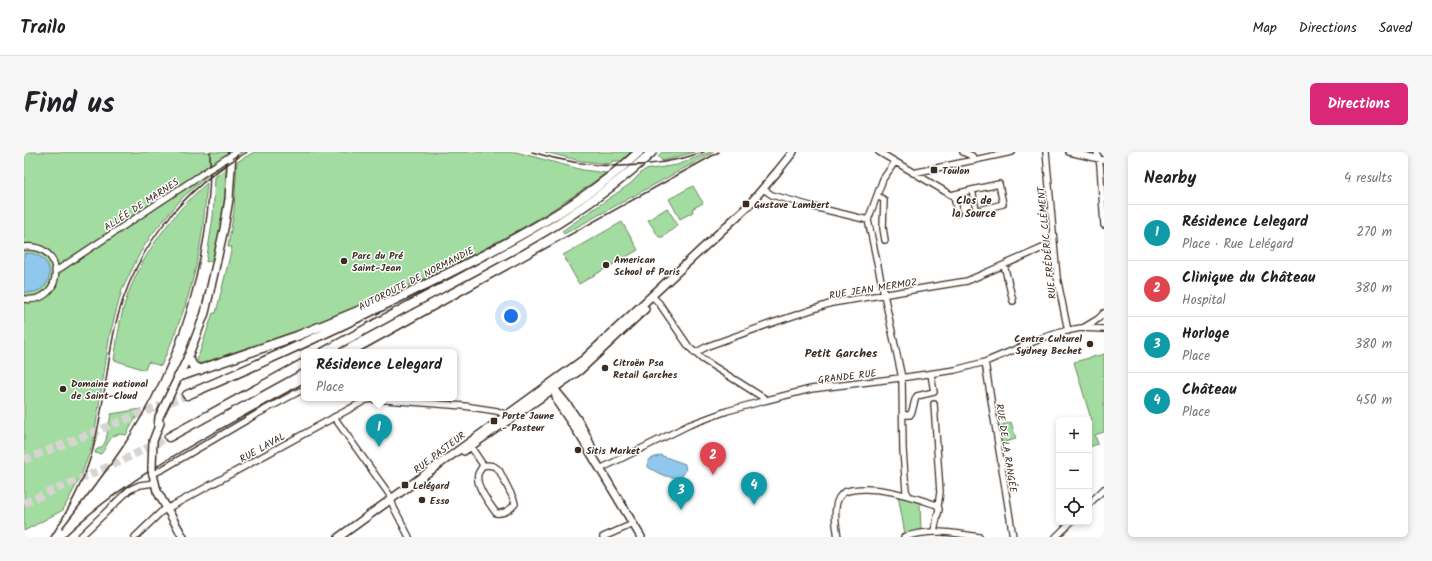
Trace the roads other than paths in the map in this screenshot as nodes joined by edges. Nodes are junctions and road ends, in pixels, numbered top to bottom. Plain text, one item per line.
1 (236, 152) edge
2 (639, 152) edge
3 (652, 152) edge
4 (793, 152) edge
5 (798, 152) edge
6 (880, 152) edge
7 (963, 152) edge
8 (1012, 152) edge
9 (1046, 152) edge
10 (1069, 152) edge
11 (1097, 152) edge
12 (231, 154) edge
13 (975, 160) junction
14 (1102, 160) edge
15 (895, 162) junction
16 (913, 173) junction
17 (765, 190) junction
18 (972, 190) junction
19 (952, 195) junction
20 (877, 196) junction
21 (958, 213) dead end
22 (868, 220) junction
23 (1104, 225) edge
24 (885, 240) dead end
25 (1054, 243) junction
26 (24, 247) edge
27 (1004, 265) junction
28 (56, 271) junction
29 (885, 295) junction
30 (654, 297) junction
31 (24, 299) edge
32 (396, 300) junction
33 (1013, 301) dead end
34 (1104, 313) edge
35 (1081, 328) junction
36 (1104, 329) edge
37 (1068, 331) junction
38 (330, 349) edge
39 (695, 353) junction
40 (188, 357) junction
41 (985, 362) junction
42 (301, 365) edge
43 (576, 369) junction
44 (200, 370) junction
45 (932, 374) junction
46 (180, 377) junction
47 (902, 378) junction
48 (553, 386) junction
49 (301, 391) edge
50 (187, 395) tunnel mouth
51 (767, 400) junction
52 (362, 401) edge
53 (399, 401) edge
54 (934, 404) dead end
55 (504, 416) junction
56 (903, 416) junction
57 (334, 417) junction
58 (158, 427) junction
59 (170, 437) tunnel mouth
60 (470, 444) junction
61 (483, 465) junction
62 (598, 467) junction
63 (152, 470) junction
64 (154, 483) junction
65 (1104, 489) edge
66 (909, 496) junction
67 (392, 501) junction
68 (1092, 501) edge
69 (938, 506) junction
70 (167, 510) junction
71 (634, 524) junction
72 (1068, 525) edge
73 (934, 531) junction
74 (80, 537) edge
75 (135, 537) edge
76 (183, 537) edge
77 (339, 537) edge
78 (345, 537) edge
79 (409, 537) edge
80 (603, 537) edge
81 (641, 537) edge
82 (838, 537) edge
83 (904, 537) edge
84 (979, 537) edge
85 (1013, 537) edge
86 (1056, 537) edge

1 - 12 street, ALLÉE DE MARNES, bridge
2 - 32 highway, AUTOROUTE DE NORMANDIE
3 - 38 highway, AUTOROUTE DE NORMANDIE
4 - 17 main road
5 - 17 main road
6 - 15 street
7 - 13 street
8 - 13 street
9 - 25 street, RUE FRÉDÉRIC CLÉMENT
10 - 14 street
11 - 14 street
12 - 28 street, ALLÉE DE MARNES, bridge
12 - 40 main road
13 - 16 street
14 - 23 street
15 - 16 street
15 - 20 street
16 - 19 street
17 - 22 street
17 - 30 main road
18 - 18 street
18 - 19 street
19 - 21 street
20 - 22 street
20 - 24 street
22 - 29 street
25 - 27 street, RUE JEAN MERMOZ
25 - 37 street, RUE FRÉDÉRIC CLÉMENT
26 - 28 street
27 - 29 street, RUE JEAN MERMOZ
27 - 33 street
28 - 31 street
29 - 39 street, RUE JEAN MERMOZ
29 - 47 street
30 - 39 street
30 - 43 main road
32 - 44 highway
32 - 50 highway, AUTOROUTE DE NORMANDIE
34 - 35 street
35 - 36 street, GRANDE RUE
35 - 37 street, GRANDE RUE
37 - 41 street, GRANDE RUE
39 - 51 street
40 - 44 highway
40 - 46 main road
41 - 45 street, GRANDE RUE
41 - 85 street, RUE DE LA RANGÉE
42 - 59 highway
43 - 48 main road
43 - 48 main road
44 - 46 highway
45 - 47 street, GRANDE RUE
45 - 56 street
46 - 58 main road
46 - 58 main road
47 - 51 street, GRANDE RUE
47 - 56 street
48 - 55 main road, RUE PASTEUR
48 - 60 main road, RUE PASTEUR
48 - 62 main road
49 - 63 street
51 - 62 street, GRANDE RUE
52 - 57 street, RUE LAVAL
53 - 55 street
54 - 69 street
55 - 60 main road, RUE PASTEUR
56 - 66 street
57 - 67 street
57 - 70 street, RUE LAVAL
58 - 63 main road
60 - 61 street
60 - 67 main road, RUE PASTEUR
61 - 61 street
62 - 71 main road
63 - 64 main road
64 - 70 main road
64 - 74 street
65 - 68 street
66 - 69 street
66 - 82 street
67 - 77 main road, RUE PASTEUR
67 - 78 main road, RUE PASTEUR
67 - 79 street
69 - 73 street
70 - 75 street, RUE LAVAL
70 - 76 main road
71 - 80 street
71 - 81 main road
72 - 86 street
73 - 83 street
73 - 84 street

